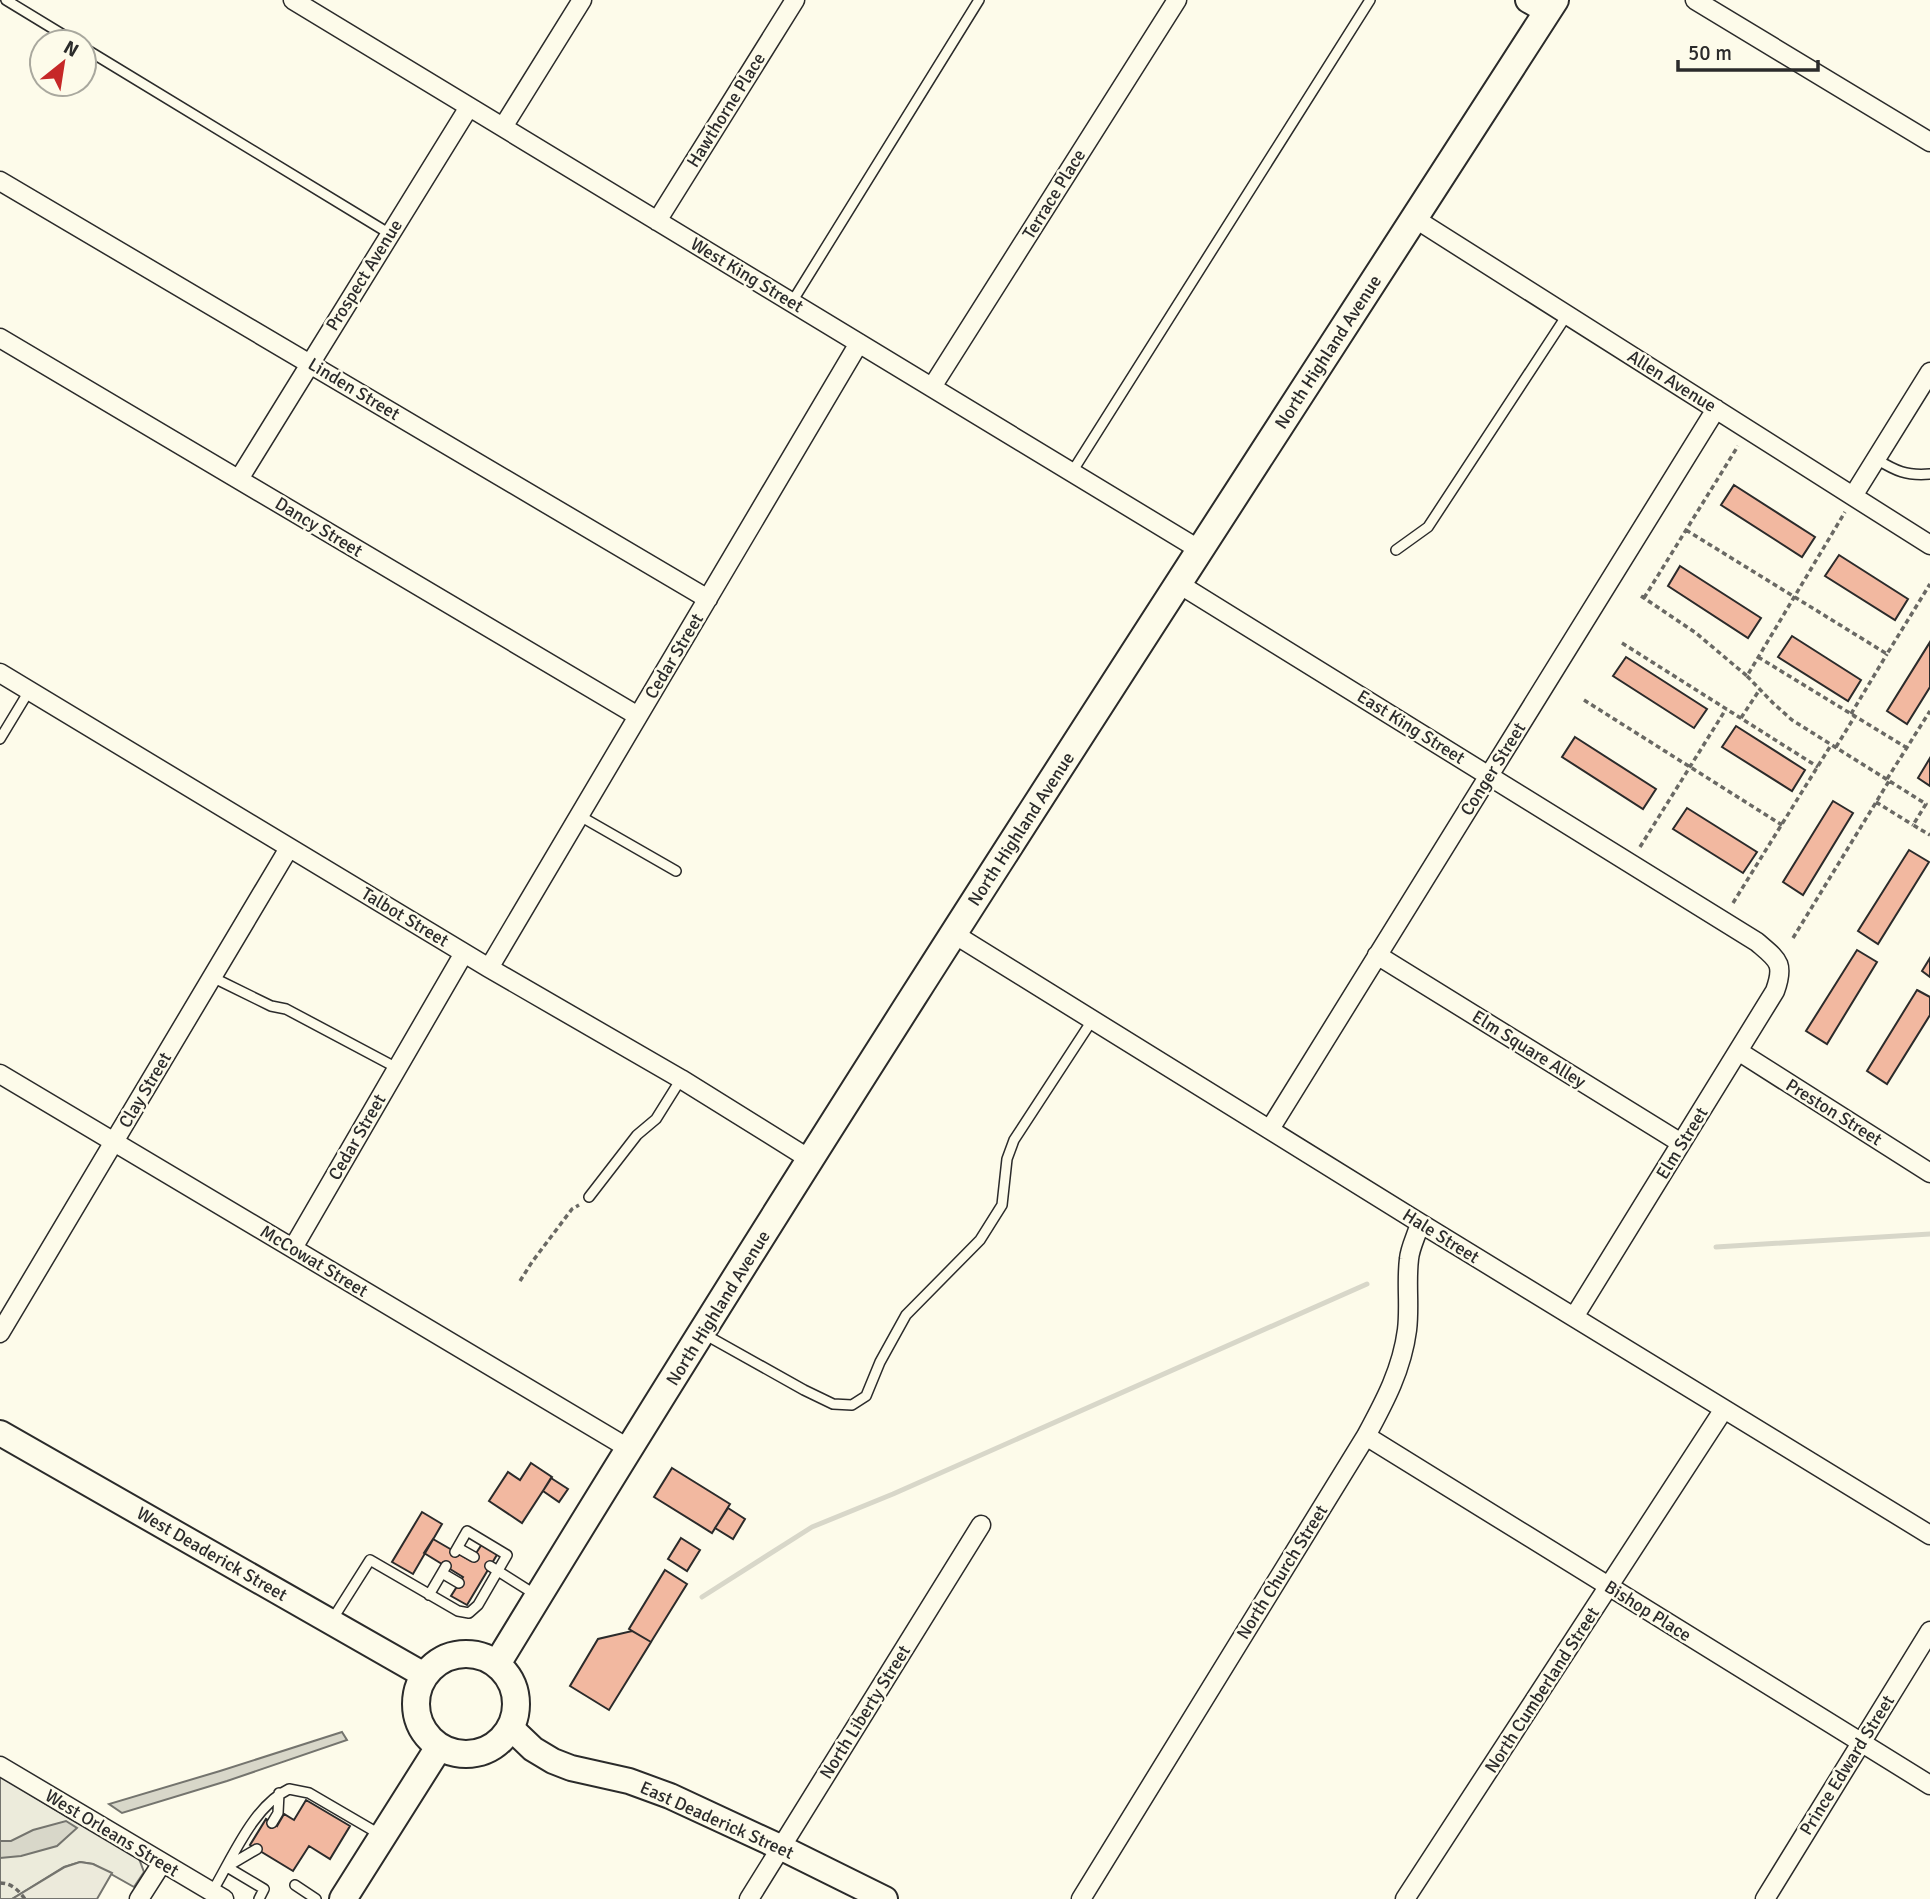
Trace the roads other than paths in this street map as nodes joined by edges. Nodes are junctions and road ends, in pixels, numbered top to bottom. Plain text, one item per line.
1 (6, 0) edge
2 (293, 0) edge
3 (582, 0) edge
4 (795, 0) edge
5 (979, 0) edge
6 (1177, 0) edge
7 (1370, 0) edge
8 (1695, 0) edge
9 (1543, 4) edge
10 (52, 28) edge
11 (98, 57) edge
12 (469, 107) junction
13 (503, 127) junction
14 (1930, 142) edge
15 (0, 181) edge
16 (1414, 218) junction
17 (656, 220) junction
18 (390, 234) junction
19 (792, 302) junction
20 (1567, 315) junction
21 (0, 338) edge
22 (859, 344) junction
23 (310, 363) junction
24 (1930, 372) edge
25 (932, 387) junction
26 (1716, 409) junction
27 (1876, 459) junction
28 (1072, 472) junction
29 (1930, 474) edge
30 (239, 479) junction
31 (1849, 504) junction
32 (1930, 545) edge
33 (1396, 550) dead end
34 (1200, 551) junction
35 (1179, 583) junction
36 (708, 599) junction
37 (0, 673) edge
38 (29, 691) junction
39 (638, 716) junction
40 (0, 739) edge
41 (1489, 775) junction
42 (580, 816) junction
43 (289, 848) junction
44 (676, 872) dead end
45 (954, 934) junction
46 (464, 953) junction
47 (1377, 955) junction
48 (1780, 965) joint
49 (489, 968) junction
50 (212, 977) junction
51 (1093, 1019) junction
52 (1738, 1051) junction
53 (397, 1069) junction
54 (0, 1074) edge
55 (681, 1079) junction
56 (1270, 1129) junction
57 (114, 1142) junction
58 (1681, 1143) junction
59 (811, 1160) junction
60 (1930, 1173) edge
61 (589, 1197) road end
62 (1420, 1223) junction
63 (293, 1248) junction
64 (1574, 1317) junction
65 (0, 1333) edge
66 (703, 1333) junction
67 (1724, 1409) junction
68 (0, 1433) edge
69 (1366, 1436) junction
70 (628, 1448) junction
71 (981, 1525) dead end
72 (1930, 1535) edge
73 (474, 1557) dead end
74 (494, 1569) junction
75 (459, 1583) dead end
76 (1609, 1587) junction
77 (429, 1595) junction
78 (538, 1596) junction
79 (331, 1622) junction
80 (1930, 1632) edge
81 (497, 1664) junction
82 (424, 1675) junction
83 (511, 1728) junction
84 (1861, 1742) junction
85 (439, 1747) junction
86 (0, 1766) edge
87 (1930, 1785) edge
88 (279, 1794) junction
89 (272, 1823) dead end
90 (383, 1836) junction
91 (782, 1848) junction
92 (257, 1849) dead end
93 (162, 1863) junction
94 (227, 1867) junction
95 (295, 1885) dead end
96 (218, 1895) edge
97 (139, 1899) edge
98 (258, 1899) edge
99 (316, 1899) edge
100 (343, 1899) edge
101 (749, 1899) edge
102 (885, 1899) edge
103 (1081, 1899) edge
104 (1405, 1899) edge
105 (1765, 1899) edge

1 - 10 lane
2 - 12 street, West King Street
3 - 13 street
4 - 17 street, Hawthorne Place
5 - 19 lane
6 - 25 street, Terrace Place
7 - 28 lane
8 - 14 street
9 - 16 main road, North Highland Avenue
11 - 18 lane
12 - 13 street, West King Street
12 - 18 street, Prospect Avenue
13 - 17 street, West King Street
15 - 23 street, Linden Street
16 - 20 street, Allen Avenue
16 - 34 main road, North Highland Avenue
17 - 19 street, West King Street
18 - 23 street, Prospect Avenue
19 - 22 street, West King Street
20 - 26 street, Allen Avenue
20 - 33 lane
21 - 30 street, Dancy Street
22 - 25 street, West King Street
22 - 36 street, Cedar Street
23 - 30 street, Prospect Avenue
23 - 36 street, Linden Street
24 - 27 street
25 - 28 street, West King Street
26 - 31 street, Allen Avenue
26 - 41 street, Conger Street
27 - 29 lane
27 - 31 street
28 - 34 street, West King Street
30 - 39 street, Dancy Street
31 - 32 street, Allen Avenue
34 - 35 main road, North Highland Avenue
35 - 41 street, East King Street
35 - 45 main road, North Highland Avenue
36 - 39 street, Cedar Street
37 - 38 street, Talbot Street
38 - 40 lane
38 - 43 street, Talbot Street
39 - 42 street, Cedar Street
41 - 47 street, Conger Street
41 - 48 street, East King Street
42 - 44 lane
42 - 49 street, Cedar Street
43 - 46 street, Talbot Street
43 - 50 street, Clay Street
45 - 51 street, Hale Street
45 - 59 main road, North Highland Avenue
46 - 49 street, Talbot Street
46 - 53 street, Cedar Street
47 - 56 street, Conger Street
47 - 58 street, Elm Square Alley
48 - 52 street, Elm Street
49 - 55 street, Talbot Street
50 - 53 lane
50 - 57 street, Clay Street
51 - 56 street, Hale Street
51 - 66 lane
52 - 58 street, Elm Street
52 - 60 street, Preston Street
53 - 63 street, Cedar Street
54 - 57 street, McCowat Street
55 - 59 street, Talbot Street
55 - 61 lane
56 - 62 street, Hale Street
57 - 63 street, McCowat Street
57 - 65 street, Clay Street
58 - 64 street, Elm Street
59 - 66 main road, North Highland Avenue
62 - 64 street, Hale Street
62 - 69 street, North Church Street
63 - 70 street, McCowat Street
64 - 67 street, Hale Street
66 - 70 main road, North Highland Avenue
67 - 72 street, Hale Street
67 - 76 street, North Cumberland Street
68 - 79 street, West Deaderick Street
69 - 76 street, Bishop Place
69 - 103 street, North Church Street
70 - 78 main road, North Highland Avenue
71 - 91 street, North Liberty Street
73 - 74 lane
74 - 77 lane
74 - 78 lane
75 - 77 lane
76 - 84 street, Bishop Place
76 - 104 street, North Cumberland Street
77 - 79 lane
78 - 81 main road, North Highland Avenue
79 - 82 street, West Deaderick Street
80 - 84 street, Prince Edward Street
81 - 82 main road
81 - 83 main road
82 - 85 main road
83 - 85 main road
83 - 91 street, East Deaderick Street
84 - 87 street, Bishop Place
84 - 105 street, Prince Edward Street
85 - 90 main road
86 - 93 street, West Orleans Street
88 - 89 lane
88 - 90 lane
88 - 94 lane
90 - 100 main road
91 - 101 street, North Liberty Street
91 - 102 street, East Deaderick Street
92 - 94 lane
93 - 96 street, West Orleans Street
93 - 97 street
94 - 96 lane
94 - 98 lane
95 - 99 lane

